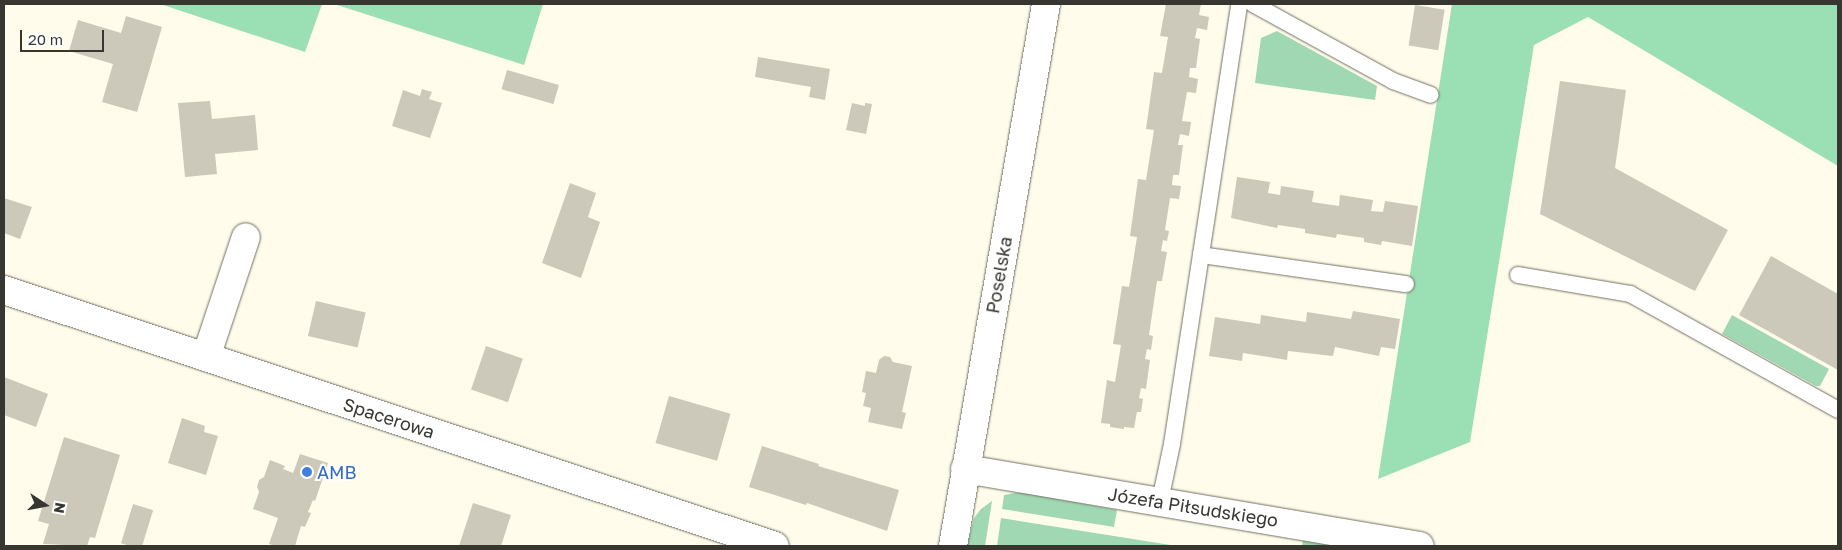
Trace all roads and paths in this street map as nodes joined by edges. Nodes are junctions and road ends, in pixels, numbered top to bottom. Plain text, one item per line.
1 (1046, 4) edge
2 (1239, 4) edge
3 (1253, 4) edge
4 (1431, 94) dead end
5 (246, 237) dead end
6 (1201, 255) junction
7 (1518, 275) dead end
8 (1406, 284) dead end
9 (4, 290) edge
10 (206, 357) junction
11 (1838, 408) edge
12 (965, 469) junction
13 (1160, 502) junction
14 (1409, 545) edge
15 (775, 546) edge
16 (953, 546) edge

1 - 12 street, Poselska
2 - 6 lane
3 - 4 lane
5 - 10 street
6 - 8 lane
6 - 13 lane
7 - 11 lane
9 - 10 street, Spacerowa
10 - 15 street, Spacerowa
12 - 13 street, Józefa Piłsudskiego
12 - 16 street, Poselska
13 - 14 street, Józefa Piłsudskiego

